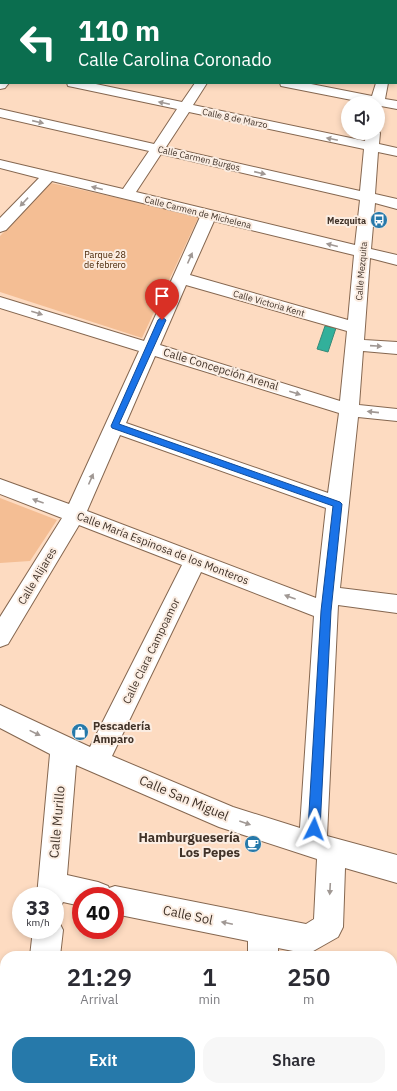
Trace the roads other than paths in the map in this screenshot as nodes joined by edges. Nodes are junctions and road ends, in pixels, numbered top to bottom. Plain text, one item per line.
1 (78, 84) edge
2 (201, 84) edge
3 (291, 84) edge
4 (382, 84) edge
5 (349, 96) edge
6 (379, 96) edge
7 (385, 103) edge
8 (397, 105) edge
9 (184, 107) junction
10 (0, 113) edge
11 (341, 135) edge
12 (372, 140) edge
13 (157, 149) junction
14 (397, 152) edge
15 (0, 164) edge
16 (49, 176) junction
17 (127, 195) junction
18 (367, 197) junction
19 (397, 204) edge
20 (209, 215) junction
21 (0, 226) edge
22 (363, 252) junction
23 (397, 260) edge
24 (181, 278) junction
25 (0, 302) edge
26 (356, 336) junction
27 (150, 347) junction
28 (397, 348) edge
29 (349, 410) junction
30 (397, 415) edge
31 (115, 426) junction
32 (0, 486) edge
33 (337, 504) junction
34 (75, 514) junction
35 (195, 562) junction
36 (327, 603) junction
37 (397, 604) edge
38 (0, 637) edge
39 (0, 716) edge
40 (64, 748) junction
41 (96, 761) junction
42 (322, 848) junction
43 (397, 869) edge
44 (51, 887) edge
45 (124, 903) edge
46 (47, 939) edge
47 (263, 943) edge
48 (46, 951) edge

9 -> 1 street, Calle 8 de Marzo
2 - 9 street
3 - 5 street
4 - 6 street
7 - 8 street
11 -> 9 street, Calle 8 de Marzo
9 - 13 street
10 -> 13 street, Calle Carmen Burgos
12 - 14 street, Calle 8 de Marzo
12 - 18 street, Calle Mezquita
13 - 17 street
13 -> 18 street, Calle Carmen Burgos
15 - 16 street, Calle Carmen de Michelena
17 -> 16 street, Calle Carmen de Michelena
16 -> 21 street
17 - 20 street, Calle Carmen de Michelena
18 - 19 street, Calle Carmen Burgos
18 - 22 street, Calle Mezquita
22 -> 20 street, Calle Carmen de Michelena
24 -> 20 street, Calle Alijares
22 - 23 street, Calle Carmen de Michelena
22 - 26 street, Calle Mezquita
24 - 26 street, Calle Victoria Kent
24 - 27 street, Calle Alijares
25 -> 27 street, Calle Concepción Arenal
26 -> 28 street, Calle Victoria Kent
26 - 29 street, Calle Mezquita
27 -> 29 street, Calle Concepción Arenal
27 - 31 street, Calle Alijares
30 -> 29 street, Calle Concepción Arenal
29 - 33 street, Calle Mezquita
31 - 33 street
34 -> 31 street, Calle Alijares
34 -> 32 street, Calle María Espinosa de los Monteros
33 - 36 street, Calle Mezquita
34 - 35 street, Calle María Espinosa de los Monteros
34 - 38 street, Calle Alijares
36 -> 35 street, Calle María Espinosa de los Monteros
35 - 41 street, Calle Clara Campoamor
36 - 37 street, Calle María Espinosa de los Monteros
36 - 42 street, Calle Mezquita
39 -> 40 street, Calle San Miguel
40 - 41 street, Calle San Miguel
40 - 44 street, Calle Murillo
41 -> 42 street, Calle San Miguel
42 - 43 street, Calle San Miguel
42 -> 47 street, Calle Sol
47 -> 45 street, Calle Sol
46 - 48 street

